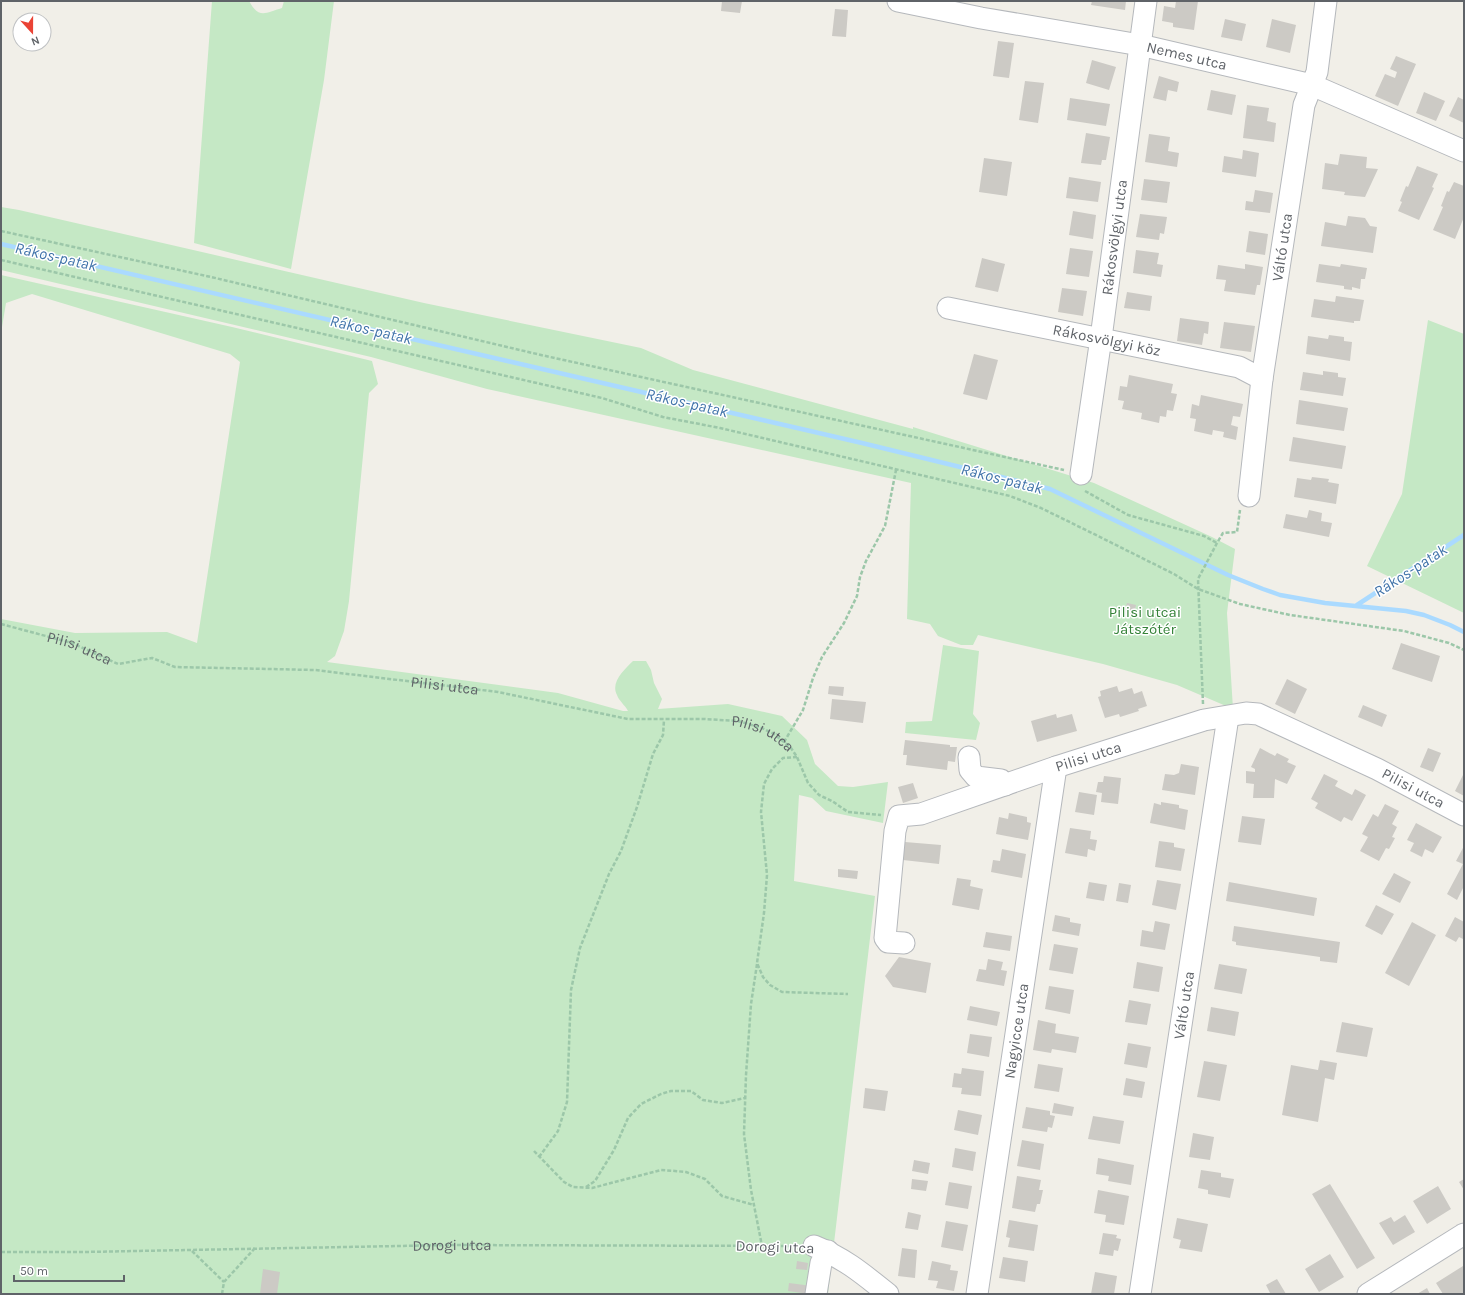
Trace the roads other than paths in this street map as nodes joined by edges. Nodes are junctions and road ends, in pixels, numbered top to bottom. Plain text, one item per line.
1 (898, 1) edge
2 (1146, 1) edge
3 (1326, 1) edge
4 (928, 4) edge
5 (982, 9) edge
6 (1140, 45) junction
7 (1312, 85) junction
8 (1464, 151) edge
9 (948, 308) dead end
10 (1100, 338) junction
11 (1262, 379) junction
12 (1081, 474) road end
13 (1249, 496) road end
14 (1228, 717) junction
15 (969, 757) dead end
16 (1056, 767) junction
17 (1005, 785) junction
18 (1464, 816) edge
19 (904, 943) dead end
20 (1464, 1234) edge
21 (816, 1294) edge
22 (888, 1294) edge
23 (977, 1294) edge
24 (1140, 1294) edge
25 (1368, 1294) edge

1 - 4 street, Nemes utca
2 - 6 street, Rákosvölgyi utca
3 - 7 street, Váltó utca
4 - 5 street, Nemes utca
5 - 6 street, Nemes utca
6 - 7 street, Nemes utca
6 - 10 street, Rákosvölgyi utca
7 - 8 street, Nemes utca
7 - 11 street, Váltó utca
9 - 10 street, Rákosvölgyi köz
10 - 11 street, Rákosvölgyi köz
10 - 12 street, Rákosvölgyi utca
11 - 13 street, Váltó utca
14 - 16 street, Pilisi utca
14 - 18 street, Pilisi utca
14 - 24 street, Váltó utca
15 - 17 street
16 - 17 street, Pilisi utca
16 - 23 street, Nagyicce utca
17 - 19 street, Pilisi utca
20 - 25 street
21 - 22 street, Dorogi utca

